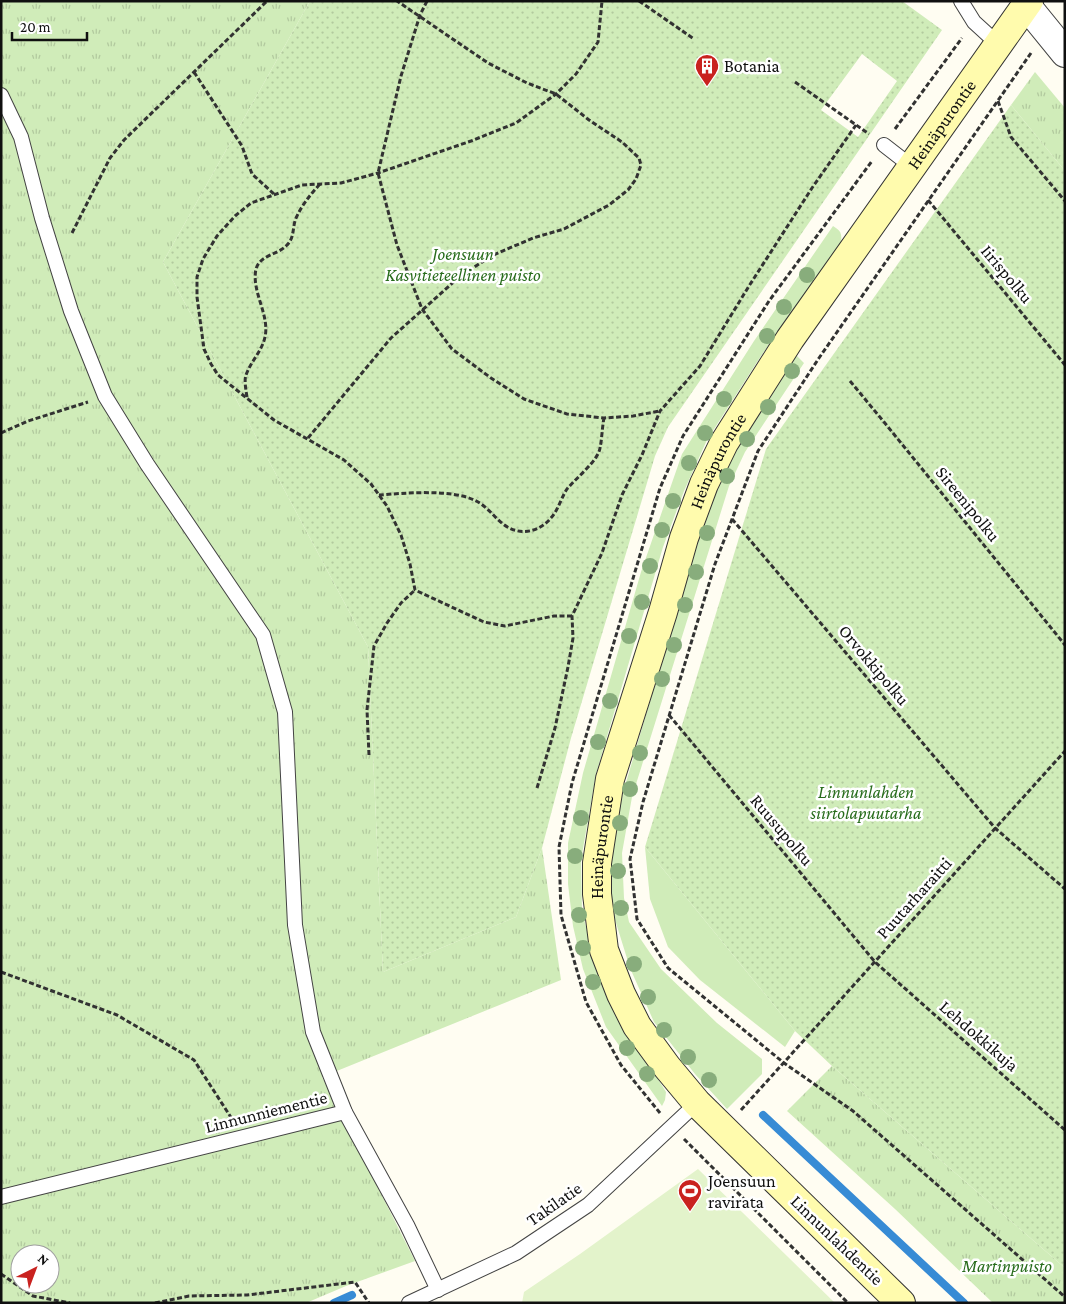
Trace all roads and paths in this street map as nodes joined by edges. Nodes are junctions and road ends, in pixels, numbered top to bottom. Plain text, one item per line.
1 (267, 1) edge
2 (397, 1) edge
3 (427, 1) edge
4 (602, 1) edge
5 (639, 1) edge
6 (961, 1) edge
7 (1027, 3) edge
8 (420, 15) junction
9 (974, 22) junction
10 (1046, 30) junction
11 (694, 39) dead end
12 (998, 44) junction
13 (1065, 52) edge
14 (194, 72) junction
15 (795, 82) dead end
16 (556, 94) junction
17 (1, 95) edge
18 (998, 101) junction
19 (856, 125) junction
20 (884, 145) junction
21 (911, 166) junction
22 (378, 173) junction
23 (320, 184) junction
24 (274, 194) junction
25 (928, 200) junction
26 (1065, 202) edge
27 (72, 233) dead end
28 (422, 309) junction
29 (1065, 365) edge
30 (850, 381) dead end
31 (105, 396) junction
32 (247, 398) junction
33 (660, 411) junction
34 (604, 418) junction
35 (1, 432) edge
36 (308, 438) junction
37 (379, 495) junction
38 (732, 519) junction
39 (416, 590) junction
40 (572, 616) junction
41 (1065, 644) edge
42 (669, 715) junction
43 (1065, 751) edge
44 (369, 755) dead end
45 (537, 788) dead end
46 (995, 828) junction
47 (1065, 890) edge
48 (875, 962) junction
49 (1, 972) edge
50 (621, 994) joint
51 (784, 1063) junction
52 (697, 1103) junction
53 (345, 1112) junction
54 (671, 1126) junction
55 (724, 1129) junction
56 (1065, 1130) edge
57 (243, 1137) junction
58 (1, 1197) edge
59 (1, 1274) edge
60 (438, 1290) junction
61 (1065, 1297) edge
62 (70, 1303) edge
63 (155, 1303) edge
64 (369, 1303) edge
65 (410, 1303) edge
66 (848, 1303) edge
67 (901, 1303) edge

1 - 14 path
2 - 8 path
3 - 8 path
4 - 16 path
5 - 11 path
6 - 9 lane
7 - 10 street
7 - 12 street, Heinäpurontie
8 - 16 path
8 - 22 path
9 - 12 lane
9 - 20 path
10 - 13 street
10 - 18 path
12 - 21 street, Heinäpurontie
14 - 24 path
14 - 27 path
15 - 19 path
16 - 22 path
16 - 28 path
17 - 31 lane
18 - 25 path
18 - 26 path
19 - 20 path
19 - 33 path
20 - 21 lane
20 - 54 path
21 - 50 street, Heinäpurontie
22 - 23 path
22 - 28 path
23 - 24 path
23 - 32 path
24 - 32 path
25 - 29 path, Iirispolku
25 - 38 path
28 - 34 path
28 - 36 path
30 - 41 path, Sireenipolku
31 - 35 path
31 - 53 lane
32 - 36 path
33 - 34 path
33 - 40 path
34 - 37 path
36 - 37 path
37 - 39 path
38 - 42 path
38 - 46 path, Orvokkipolku
39 - 40 path
39 - 44 path
40 - 45 path
42 - 48 path, Ruusupolku
42 - 51 path
43 - 46 path, Puutarharaitti
46 - 47 path, Orvokkipolku
46 - 48 path, Puutarharaitti
48 - 51 path, Puutarharaitti
48 - 56 path, Lehdokkikuja
49 - 57 path
50 - 52 street, Linnunlahdentie
51 - 55 path, Puutarharaitti
51 - 61 path
52 - 54 lane, Takilatie
52 - 55 street, Linnunlahdentie
53 - 57 lane, Linnunniementie
53 - 60 lane, Linnunniementie
54 - 60 lane, Takilatie
54 - 66 path
55 - 67 street, Linnunlahdentie
57 - 58 lane, Linnunniementie
59 - 62 path
60 - 65 lane, Takilatie
63 - 64 path

